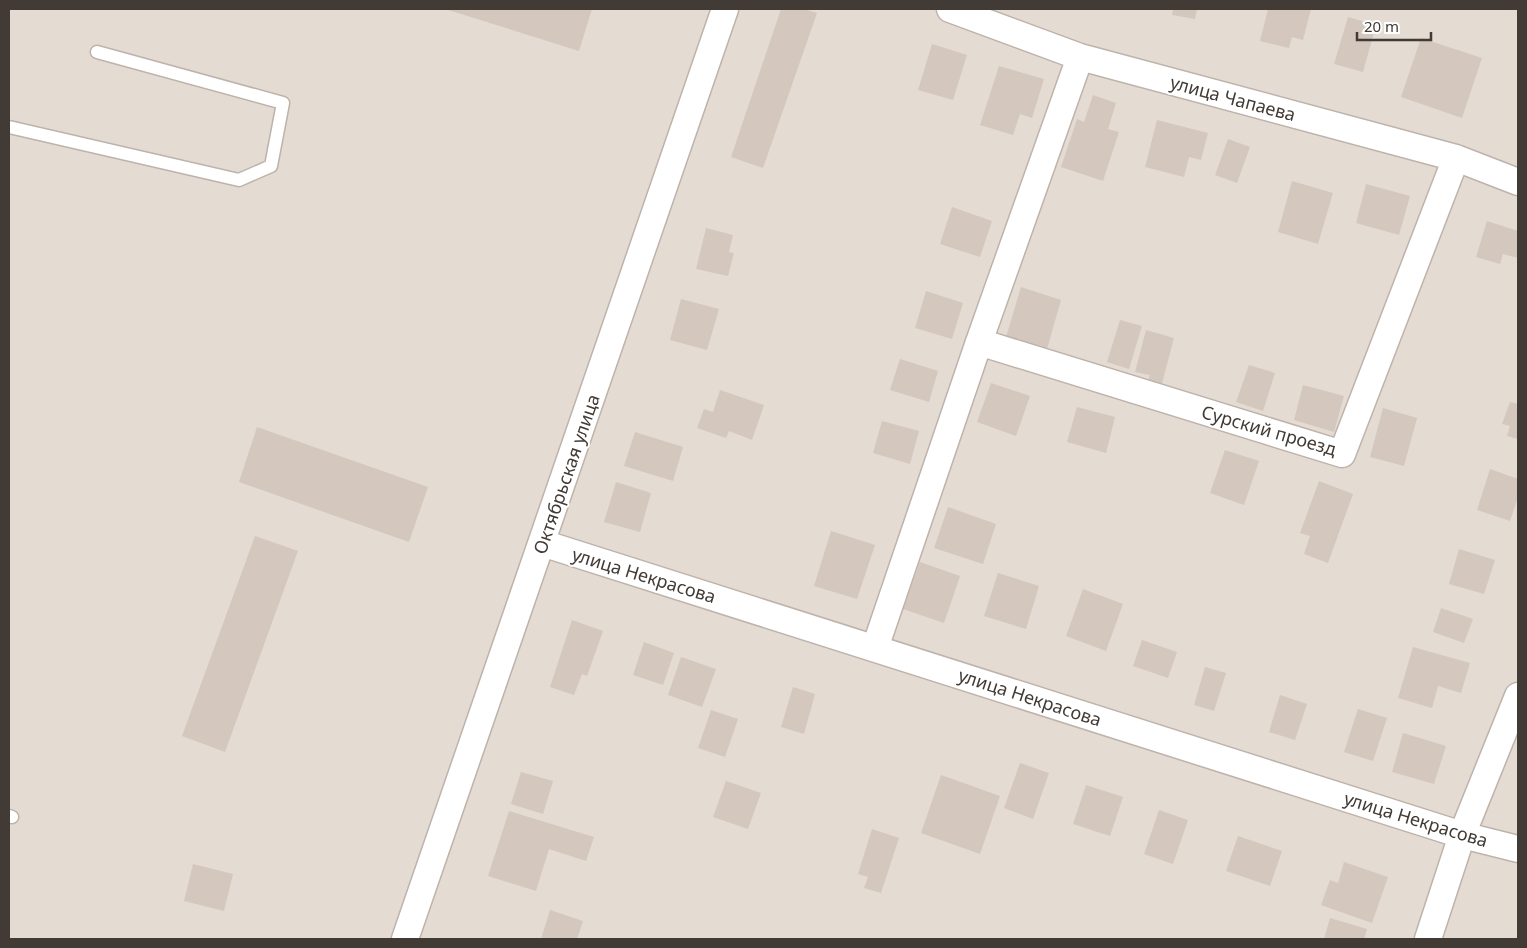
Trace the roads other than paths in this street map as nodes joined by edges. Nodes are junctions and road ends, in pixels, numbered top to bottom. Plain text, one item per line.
1 (725, 9) edge
2 (950, 9) edge
3 (97, 52) dead end
4 (1080, 57) junction
5 (9, 127) edge
6 (1456, 158) junction
7 (1518, 182) edge
8 (979, 342) junction
9 (542, 544) junction
10 (875, 648) junction
11 (1518, 696) edge
12 (1462, 835) junction
13 (1518, 849) edge
14 (405, 939) edge
15 (1428, 939) edge

1 - 9 street, Октябрьская улица
2 - 4 street, улица Чапаева
3 - 5 lane
4 - 6 street, улица Чапаева
4 - 8 street
6 - 7 street, улица Чапаева
6 - 8 street, Сурский проезд
8 - 10 street
9 - 10 street, улица Некрасова
9 - 14 street, Октябрьская улица
10 - 12 street, улица Некрасова
11 - 12 street
12 - 13 street, улица Некрасова
12 - 15 street

